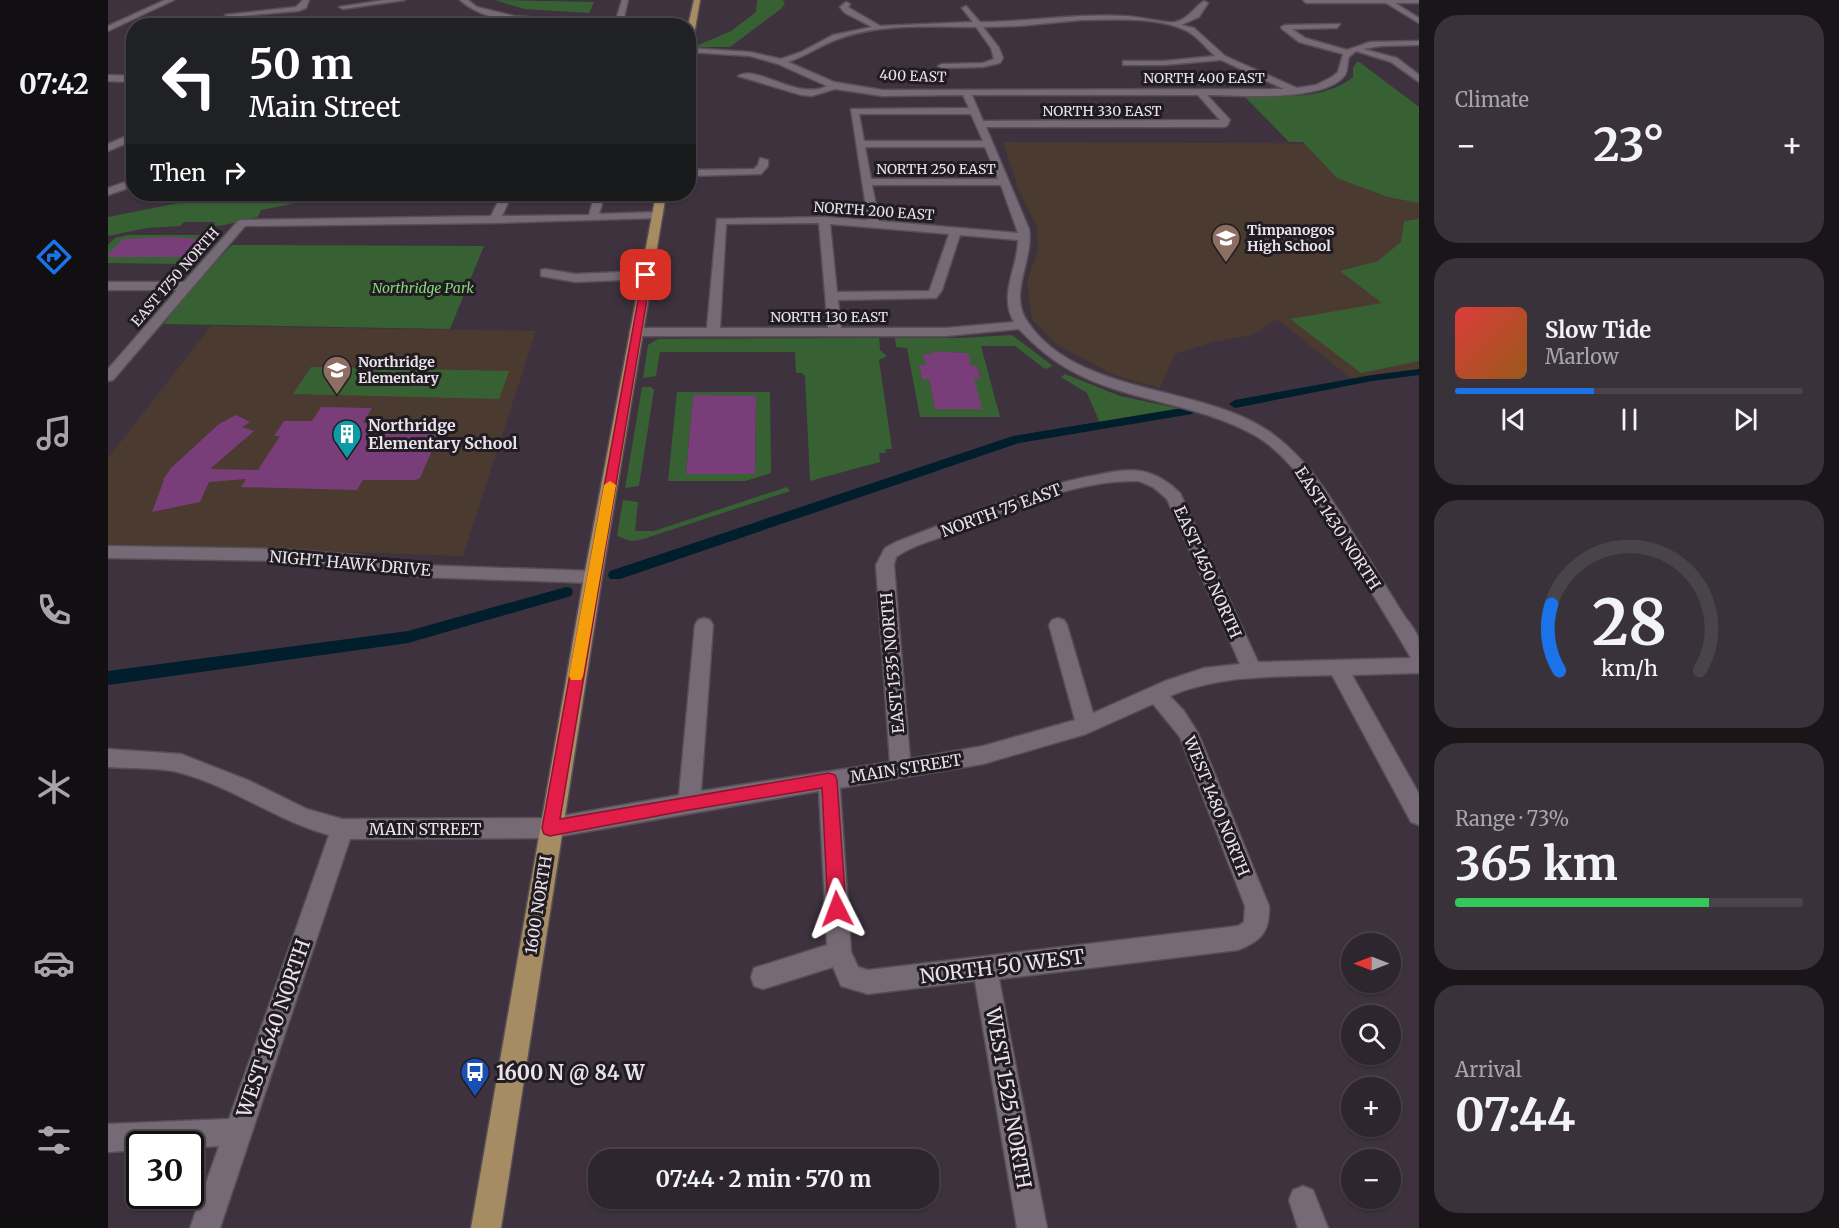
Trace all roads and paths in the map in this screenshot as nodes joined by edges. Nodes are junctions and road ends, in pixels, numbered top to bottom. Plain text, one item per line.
1 (171, 0) edge
2 (306, 0) edge
3 (402, 0) edge
4 (463, 0) edge
5 (625, 0) edge
6 (697, 0) edge
7 (1386, 0) edge
8 (1306, 1) edge
9 (1419, 1) edge
10 (370, 2) edge
11 (1204, 3) dead end
12 (846, 4) dead end
13 (234, 5) dead end
14 (343, 7) dead end
15 (966, 8) dead end
16 (229, 15) junction
17 (132, 18) edge
18 (233, 18) edge
19 (518, 18) edge
20 (620, 18) edge
21 (694, 18) edge
22 (126, 21) edge
23 (1419, 21) edge
24 (979, 25) junction
25 (1175, 25) junction
26 (1337, 26) dead end
27 (879, 28) junction
28 (108, 29) edge
29 (1419, 43) edge
30 (696, 50) edge
31 (1352, 51) junction
32 (1222, 58) junction
33 (783, 61) junction
34 (1126, 63) dead end
35 (942, 66) dead end
36 (742, 75) dead end
37 (108, 78) edge
38 (126, 79) edge
39 (1419, 79) edge
40 (837, 84) junction
41 (1296, 90) junction
42 (966, 92) junction
43 (1200, 92) junction
44 (974, 111) junction
45 (1034, 115) dead end
46 (1132, 115) dead end
47 (980, 124) junction
48 (1039, 124) junction
49 (1138, 124) junction
50 (126, 140) edge
51 (860, 144) junction
52 (988, 144) junction
53 (108, 148) edge
54 (763, 160) dead end
55 (696, 173) edge
56 (1005, 182) junction
57 (867, 183) junction
58 (126, 185) edge
59 (108, 192) edge
60 (504, 201) edge
61 (598, 201) edge
62 (660, 201) edge
63 (657, 215) junction
64 (593, 218) junction
65 (495, 220) junction
66 (824, 220) junction
67 (874, 224) junction
68 (955, 232) junction
69 (1024, 237) junction
70 (545, 273) dead end
71 (646, 275) junction
72 (108, 286) edge
73 (186, 286) junction
74 (831, 296) junction
75 (1022, 325) junction
76 (635, 332) junction
77 (712, 332) junction
78 (835, 332) junction
79 (114, 363) edge
80 (108, 377) edge
81 (1156, 482) joint
82 (108, 552) edge
83 (886, 557) joint
84 (593, 576) junction
85 (1058, 625) dead end
86 (705, 626) dead end
87 (1419, 654) edge
88 (1419, 665) edge
89 (1337, 666) junction
90 (1252, 670) junction
91 (1156, 694) junction
92 (1086, 725) junction
93 (108, 758) edge
94 (901, 770) junction
95 (829, 780) junction
96 (689, 802) junction
97 (1419, 815) edge
98 (550, 828) junction
99 (342, 829) junction
100 (1256, 926) joint
101 (839, 953) junction
102 (985, 968) junction
103 (763, 977) dead end
104 (237, 1132) junction
105 (108, 1138) edge
106 (1303, 1200) dead end
107 (205, 1228) edge
108 (486, 1228) edge
109 (1032, 1228) edge
110 (1313, 1228) edge

1 - 17 street
2 - 16 street
3 - 10 street
4 - 19 street
5 - 20 street
6 - 21 main road
7 - 8 street
7 - 9 street
7 - 23 street
10 - 14 street
11 - 25 street
12 - 27 street
13 - 16 street
15 - 24 street
16 - 18 street
22 - 28 street
24 - 25 street
24 - 27 street
24 - 35 street
25 - 32 street
26 - 31 street
27 - 33 street
29 - 31 street
30 - 33 street, 400 EAST
31 - 39 street
31 - 41 street, NORTH 400 EAST
32 - 34 street
32 - 41 street
33 - 40 street, 400 EAST
36 - 40 street
37 - 38 street
40 - 42 street, 400 EAST
41 - 43 street, NORTH 400 EAST
42 - 43 street, NORTH 400 EAST
42 - 44 street
43 - 49 street, NORTH 330 EAST
44 - 47 street
44 - 51 street
45 - 48 street
46 - 49 street
47 - 48 street, NORTH 330 EAST
47 - 52 street
48 - 49 street, NORTH 330 EAST
50 - 53 street
51 - 52 street
51 - 57 street
52 - 56 street
54 - 55 street
56 - 57 street, NORTH 250 EAST
56 - 69 street
57 - 67 street
58 - 59 street
60 - 65 street
61 - 64 street
62 - 63 main road, 1600 NORTH
63 - 64 street
63 - 71 main road, 1600 NORTH
64 - 65 street
65 - 73 street, EAST 1750 NORTH
66 - 67 street, NORTH 200 EAST
66 - 74 street
66 - 77 street, NORTH 200 EAST
67 - 68 street, NORTH 200 EAST
68 - 69 street, NORTH 200 EAST
68 - 74 street
69 - 75 street
70 - 71 street
71 - 76 main road, 1600 NORTH
72 - 73 street
73 - 79 street, EAST 1750 NORTH
74 - 78 street
75 - 78 street, NORTH 130 EAST
75 - 87 street, EAST 1430 NORTH
76 - 77 street, NORTH 130 EAST
76 - 84 main road, 1600 NORTH
77 - 78 street, NORTH 130 EAST
79 - 80 street, EAST 1750 NORTH
81 - 83 street, NORTH 75 EAST
81 - 90 street, EAST 1450 NORTH
82 - 84 street, NIGHT HAWK DRIVE
83 - 94 street, EAST 1535 NORTH
84 - 98 main road, 1600 NORTH
85 - 92 street
86 - 96 street
88 - 89 street, MAIN STREET
89 - 90 street, MAIN STREET
89 - 97 street
90 - 91 street, MAIN STREET
91 - 92 street, MAIN STREET
91 - 100 street, WEST 1480 NORTH
92 - 94 street, MAIN STREET
93 - 99 street, MAIN STREET
94 - 95 street, MAIN STREET
95 - 96 street, MAIN STREET
95 - 101 street
96 - 98 street, MAIN STREET
98 - 99 street, MAIN STREET
98 - 108 main road, 1600 NORTH
99 - 104 street, WEST 1640 NORTH
100 - 102 street, NORTH 50 WEST
101 - 102 street, NORTH 50 WEST
101 - 103 street
102 - 109 street, WEST 1525 NORTH
104 - 105 street
104 - 107 street, WEST 1640 NORTH
106 - 110 street

